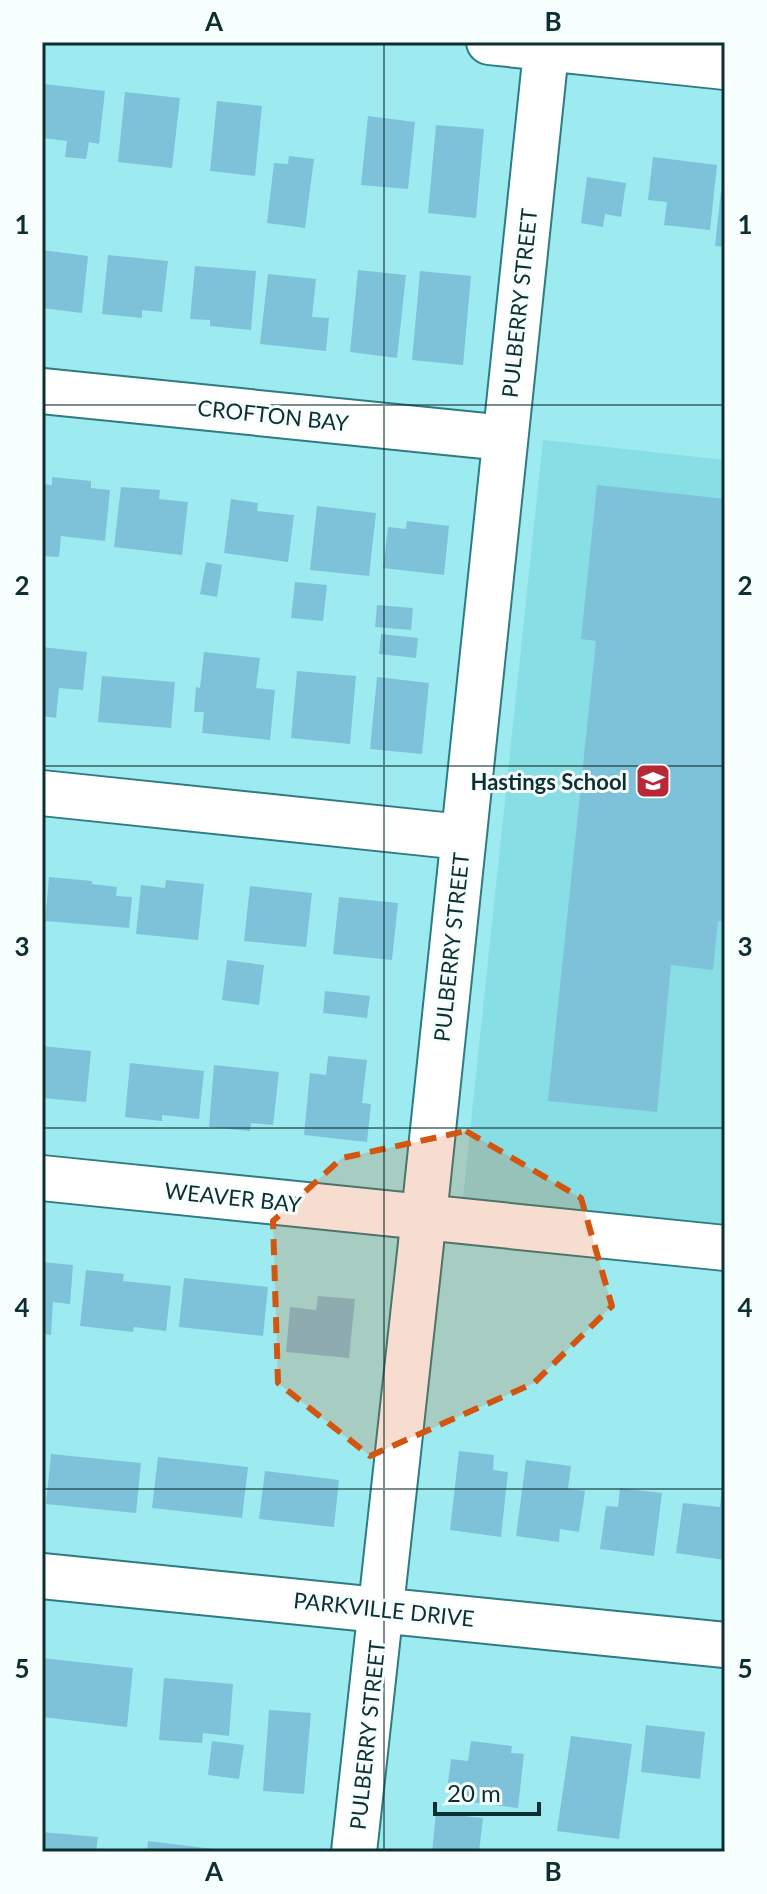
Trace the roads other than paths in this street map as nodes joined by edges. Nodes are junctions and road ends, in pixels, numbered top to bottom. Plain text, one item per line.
1 (489, 42) edge
2 (547, 45) edge
3 (725, 67) edge
4 (42, 391) edge
5 (505, 438) junction
6 (42, 793) edge
7 (462, 837) junction
8 (42, 1178) edge
9 (424, 1216) junction
10 (725, 1248) edge
11 (42, 1576) edge
12 (380, 1609) junction
13 (725, 1645) edge
14 (354, 1852) edge

1 - 2 street
2 - 3 street
2 - 5 street, PULBERRY STREET
4 - 5 street, CROFTON BAY
5 - 7 street, PULBERRY STREET
6 - 7 street
7 - 9 street, PULBERRY STREET
8 - 9 street, WEAVER BAY
9 - 10 street, WEAVER BAY
9 - 12 street, PULBERRY STREET
11 - 12 street, PARKVILLE DRIVE
12 - 13 street, PARKVILLE DRIVE
12 - 14 street, PULBERRY STREET

